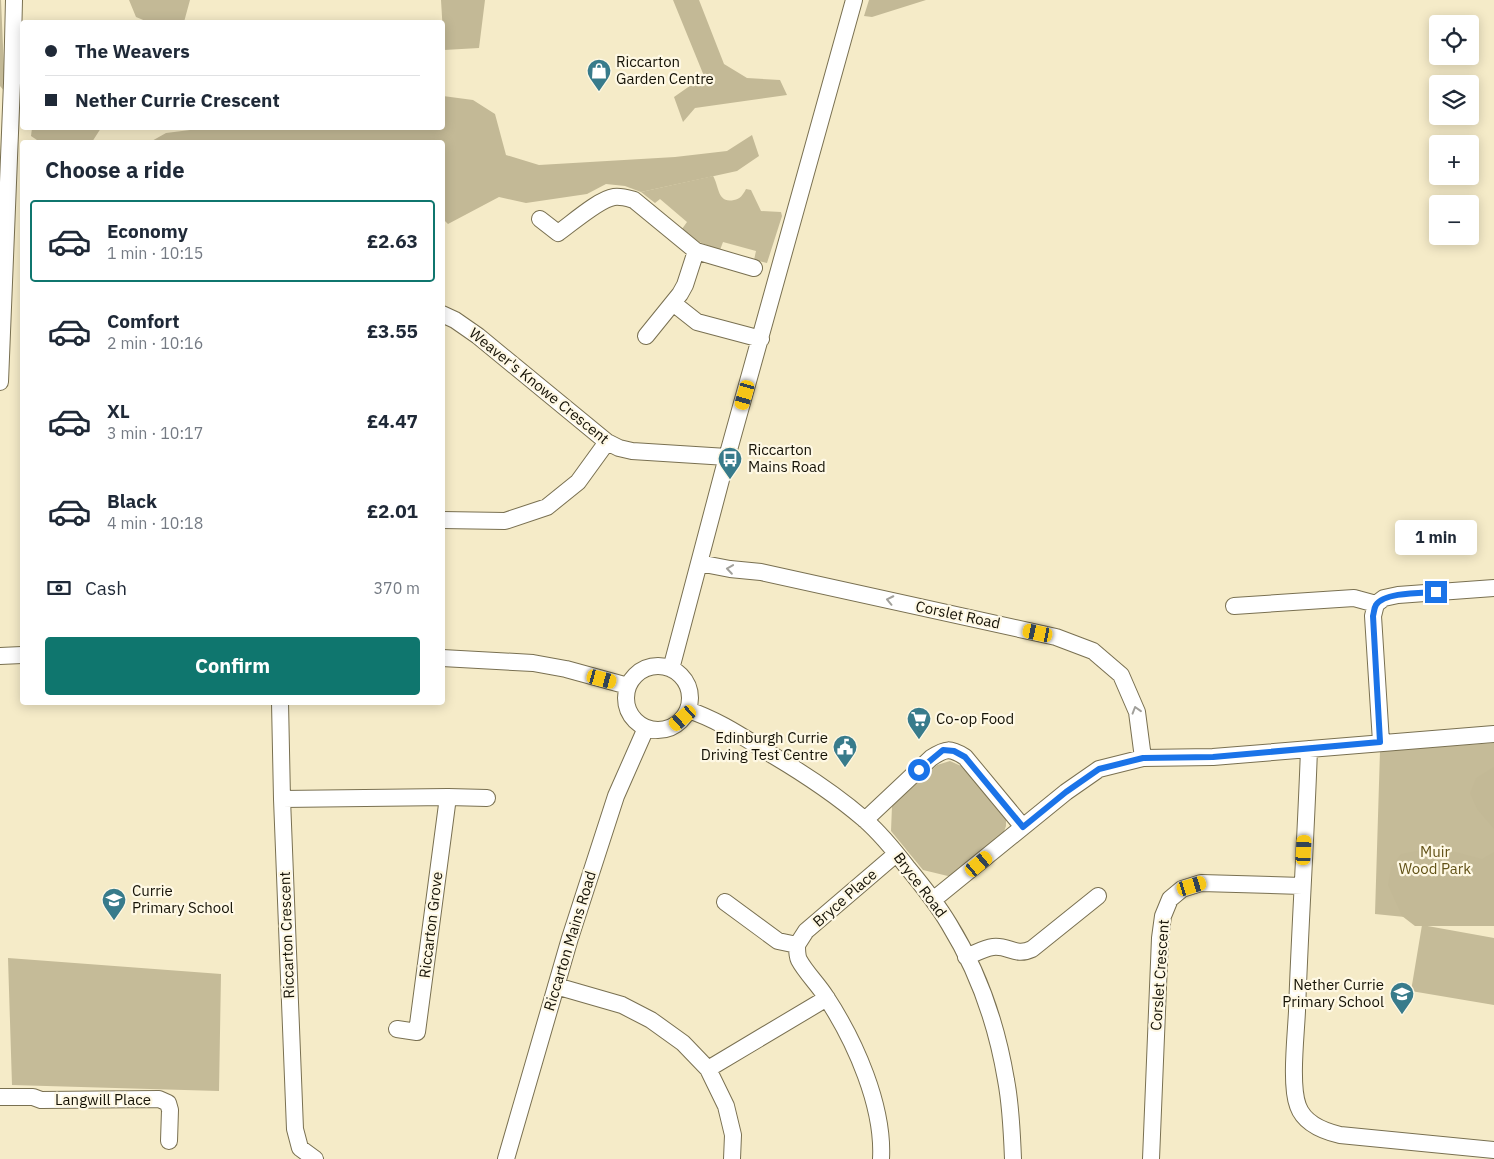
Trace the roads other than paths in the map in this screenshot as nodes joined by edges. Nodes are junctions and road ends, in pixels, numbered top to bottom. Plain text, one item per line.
1 (14, 0) edge
2 (854, 0) edge
3 (540, 219) dead end
4 (3, 240) edge
5 (696, 251) junction
6 (754, 268) dead end
7 (673, 303) junction
8 (445, 315) edge
9 (646, 336) dead end
10 (761, 339) junction
11 (0, 382) edge
12 (607, 442) junction
13 (727, 457) junction
14 (445, 520) edge
15 (699, 563) junction
16 (1494, 588) edge
17 (1376, 604) junction
18 (1244, 610) dead end
19 (20, 655) edge
20 (0, 656) edge
21 (445, 658) edge
22 (671, 669) junction
23 (628, 686) junction
24 (280, 705) edge
25 (688, 710) junction
26 (646, 728) junction
27 (1494, 734) edge
28 (1380, 742) junction
29 (1309, 749) junction
30 (1143, 758) junction
31 (448, 797) junction
32 (488, 798) dead end
33 (282, 799) junction
34 (865, 820) junction
35 (1023, 827) junction
36 (896, 854) junction
37 (1302, 886) junction
38 (1098, 896) dead end
39 (933, 900) junction
40 (725, 902) dead end
41 (797, 945) junction
42 (966, 958) junction
43 (556, 986) junction
44 (827, 998) junction
45 (397, 1029) dead end
46 (708, 1069) junction
47 (0, 1097) edge
48 (169, 1141) dead end
49 (1494, 1150) edge
50 (315, 1159) edge
51 (506, 1159) edge
52 (732, 1159) edge
53 (881, 1159) edge
54 (1013, 1159) edge
55 (1150, 1159) edge

1 - 4 street
2 - 10 street
3 - 5 street
4 - 11 street
5 - 6 street
5 - 7 street
7 - 9 street
7 - 10 street
8 - 12 street, Weaver's Knowe Crescent
10 - 13 street
12 - 13 street, Weaver's Knowe Crescent
12 - 14 street
13 - 15 street
15 - 22 street
30 -> 15 street, Corslet Road
16 - 17 street
17 - 18 street
17 - 28 street
19 - 20 street
21 - 23 street
22 - 23 street
22 - 25 street
23 - 26 street
24 - 33 street, Riccarton Crescent
25 - 26 street
25 - 34 street, Bryce Road
26 - 43 street, Riccarton Mains Road
27 - 28 street
28 - 29 street
29 - 30 street
29 - 37 street
30 - 35 street
31 - 32 street
31 - 33 street
31 - 45 street, Riccarton Grove
33 - 50 street, Riccarton Crescent
34 - 35 street
34 - 36 street, Bryce Road
35 - 39 street
36 - 39 street, Bryce Road
36 - 41 street, Bryce Place
37 - 49 street
37 - 55 street, Corslet Crescent
38 - 42 street
39 - 42 street, Bryce Road
40 - 41 street
41 - 44 street
42 - 54 street, Bryce Road
43 - 46 street
43 - 51 street, Riccarton Mains Road
44 - 46 street
44 - 53 street
46 - 52 street
47 - 48 street, Langwill Place

